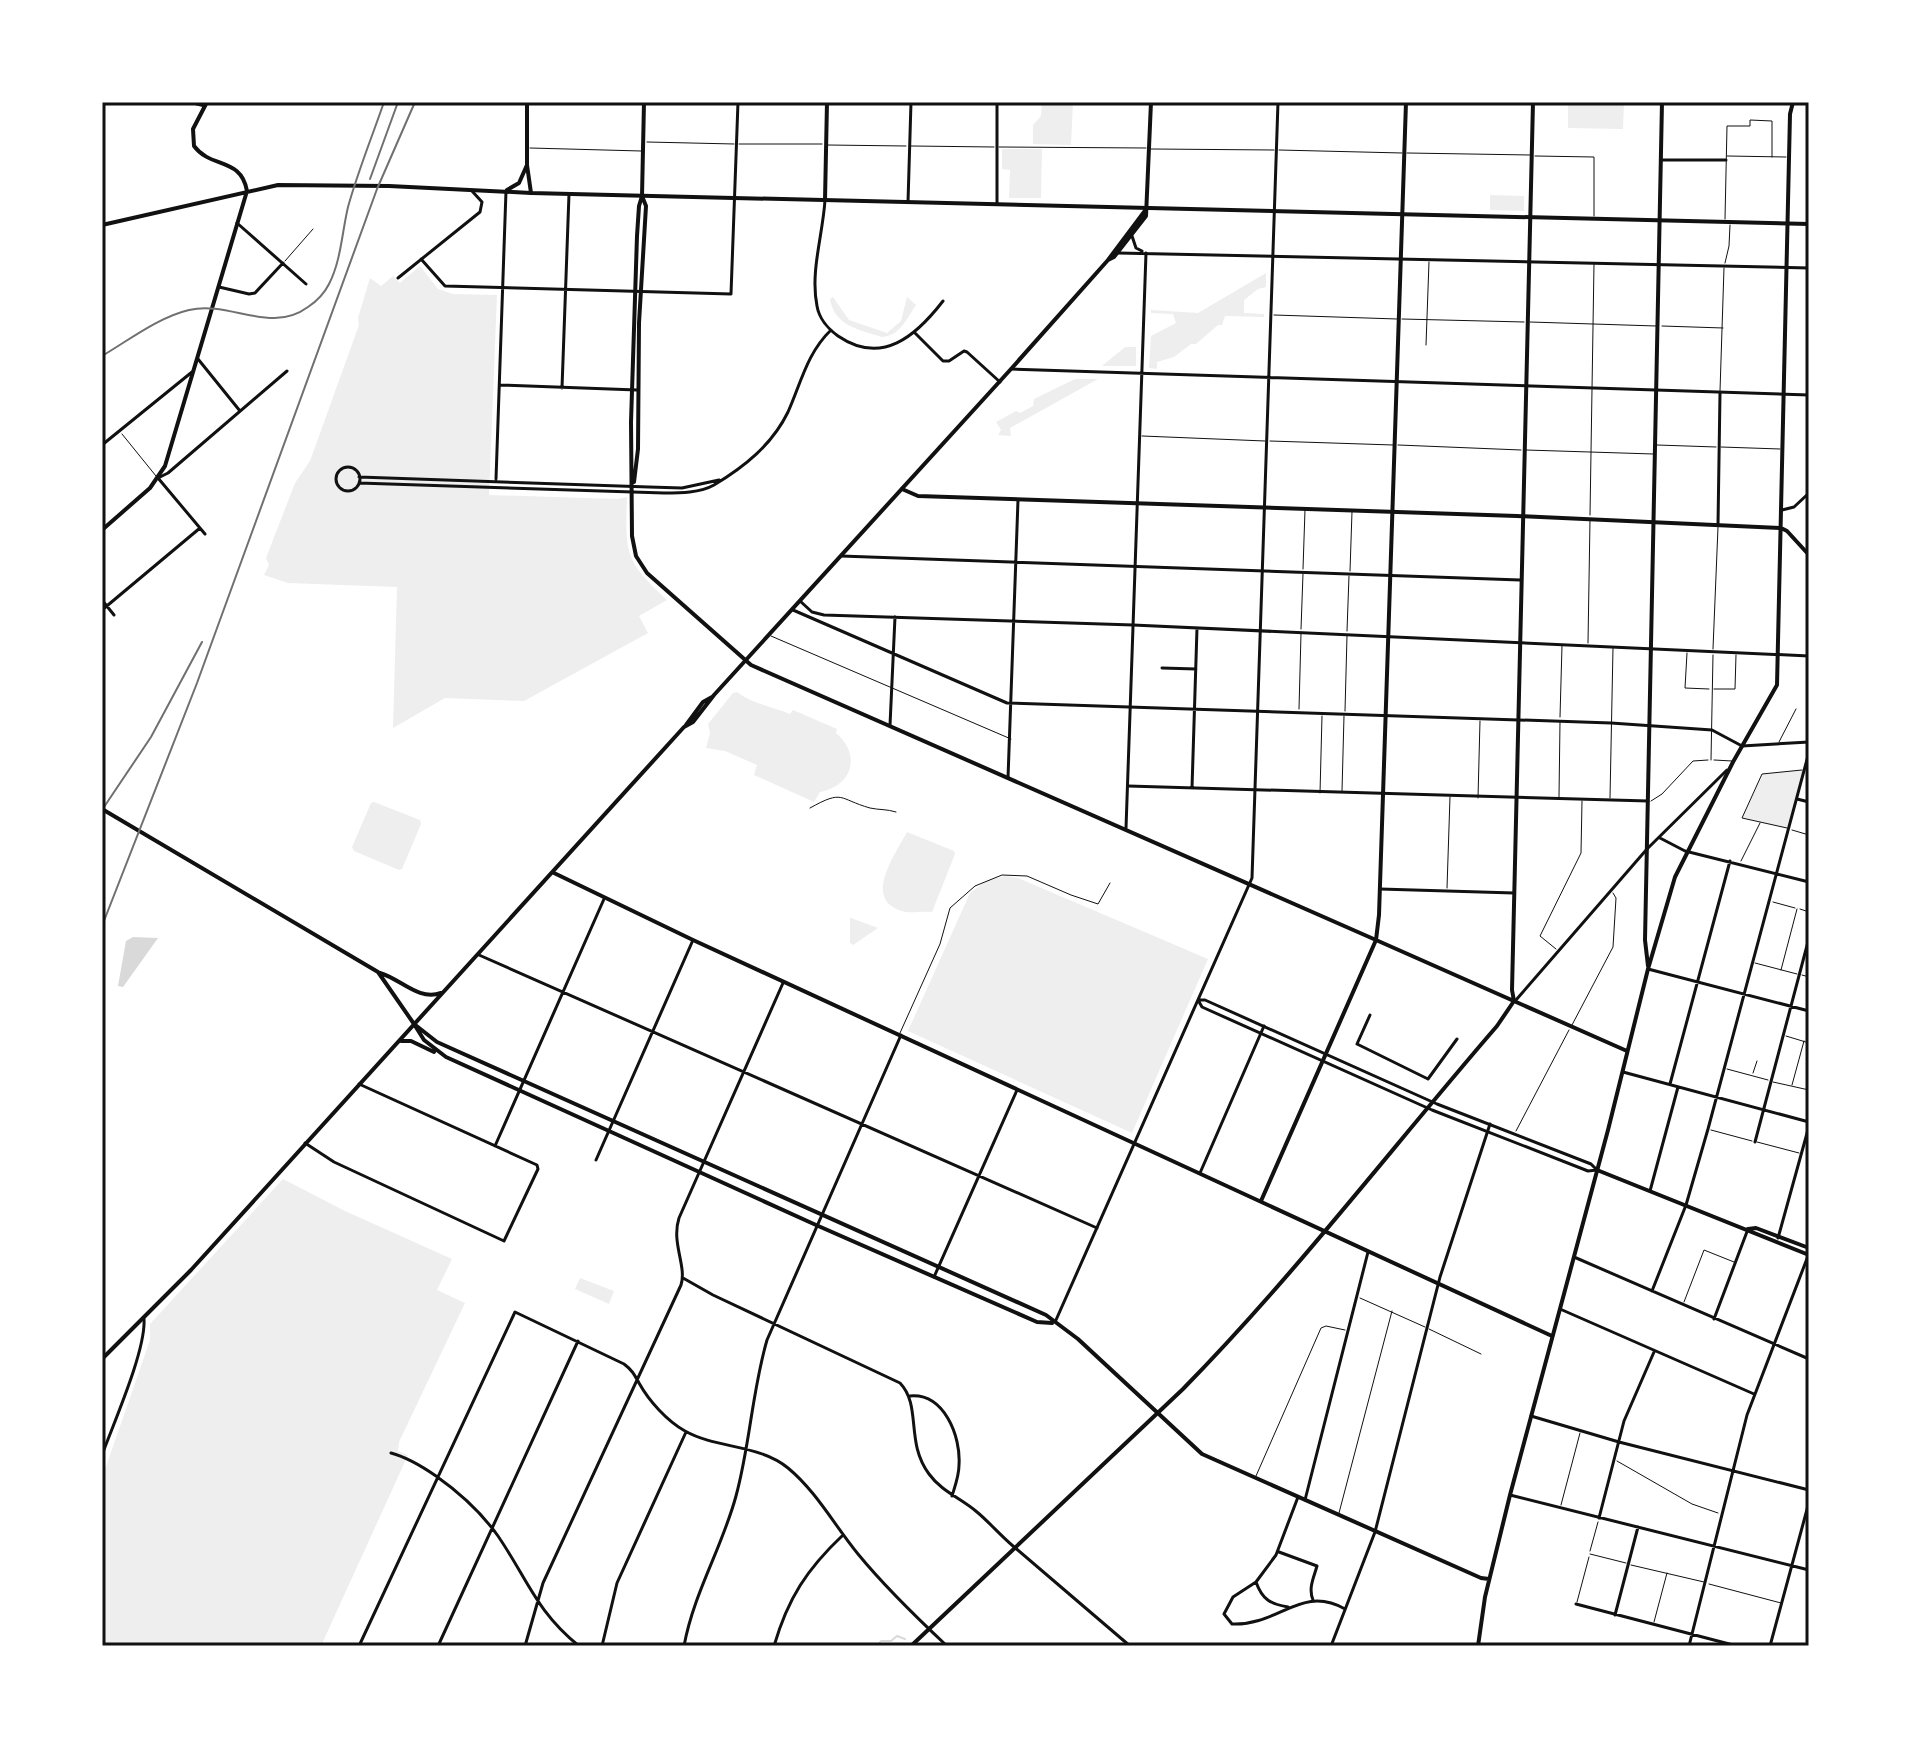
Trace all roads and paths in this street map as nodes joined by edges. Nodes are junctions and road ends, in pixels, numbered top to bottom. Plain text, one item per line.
1 (189, 102) edge
2 (527, 102) edge
3 (644, 102) edge
4 (738, 102) edge
5 (827, 102) edge
6 (911, 102) edge
7 (997, 102) edge
8 (1151, 102) edge
9 (1278, 102) edge
10 (1406, 102) edge
11 (1533, 102) edge
12 (1662, 102) edge
13 (1793, 102) edge
14 (206, 104) edge
15 (643, 142) junction
16 (737, 144) junction
17 (826, 144) junction
18 (910, 146) junction
19 (997, 147) junction
20 (527, 148) junction
21 (1150, 149) junction
22 (1277, 150) junction
23 (643, 151) junction
24 (1404, 153) junction
25 (1532, 156) junction
26 (1772, 157) junction
27 (1789, 157) junction
28 (1726, 158) junction
29 (1662, 160) junction
30 (527, 165) junction
31 (469, 188) junction
32 (506, 190) junction
33 (247, 191) junction
34 (531, 193) junction
35 (569, 194) junction
36 (642, 196) junction
37 (735, 198) junction
38 (825, 200) junction
39 (908, 202) junction
40 (997, 204) junction
41 (1147, 208) junction
42 (1275, 211) junction
43 (1402, 215) junction
44 (1531, 217) junction
45 (1594, 219) junction
46 (1661, 221) junction
47 (1727, 222) junction
48 (237, 223) junction
49 (1787, 223) junction
50 (1809, 224) edge
51 (102, 225) edge
52 (313, 229) dead end
53 (1132, 236) junction
54 (1118, 253) junction
55 (1146, 253) junction
56 (1273, 255) junction
57 (1401, 258) junction
58 (421, 259) junction
59 (1429, 259) junction
60 (1108, 260) junction
61 (1530, 262) junction
62 (283, 263) junction
63 (1594, 263) junction
64 (1659, 265) junction
65 (1724, 267) junction
66 (1786, 268) junction
67 (1809, 268) edge
68 (398, 278) dead end
69 (306, 284) dead end
70 (219, 287) junction
71 (504, 288) junction
72 (566, 290) junction
73 (638, 292) junction
74 (943, 301) dead end
75 (1271, 315) junction
76 (1399, 319) junction
77 (1427, 320) junction
78 (1528, 322) junction
79 (1593, 324) junction
80 (1657, 326) junction
81 (1723, 328) junction
82 (831, 330) junction
83 (915, 333) junction
84 (1426, 345) dead end
85 (198, 359) junction
86 (1011, 369) junction
87 (195, 370) junction
88 (287, 371) dead end
89 (1142, 374) junction
90 (1270, 379) junction
91 (1000, 382) junction
92 (1397, 383) junction
93 (500, 385) junction
94 (1526, 387) junction
95 (562, 388) junction
96 (1592, 389) junction
97 (634, 390) junction
98 (1656, 391) junction
99 (1720, 393) junction
100 (1784, 395) junction
101 (1809, 395) edge
102 (240, 411) junction
103 (119, 430) junction
104 (1140, 436) junction
105 (1268, 441) junction
106 (102, 445) edge
107 (1395, 445) junction
108 (1656, 445) junction
109 (1719, 447) junction
110 (1783, 449) junction
111 (1525, 450) junction
112 (1591, 452) junction
113 (1655, 454) junction
114 (359, 477) junction
115 (158, 478) junction
116 (496, 481) junction
117 (359, 483) junction
118 (496, 487) junction
119 (633, 489) junction
120 (902, 489) junction
121 (1809, 493) edge
122 (1018, 500) junction
123 (1137, 504) junction
124 (1265, 508) junction
125 (1305, 509) junction
126 (1782, 510) junction
127 (1352, 511) junction
128 (1392, 512) junction
129 (1523, 516) junction
130 (1590, 520) junction
131 (1654, 523) junction
132 (1718, 526) junction
133 (200, 528) junction
134 (1781, 528) junction
135 (102, 530) edge
136 (205, 534) dead end
137 (1809, 555) edge
138 (841, 556) junction
139 (1016, 564) junction
140 (1135, 567) junction
141 (1263, 572) junction
142 (1303, 573) junction
143 (1349, 575) junction
144 (1390, 576) junction
145 (1521, 580) junction
146 (102, 600) edge
147 (800, 601) junction
148 (107, 606) junction
149 (792, 609) junction
150 (102, 610) edge
151 (114, 615) dead end
152 (895, 617) junction
153 (1014, 621) junction
154 (1133, 625) junction
155 (1197, 628) junction
156 (1261, 631) junction
157 (1301, 632) junction
158 (768, 635) junction
159 (1347, 635) junction
160 (1388, 637) junction
161 (1520, 643) junction
162 (1562, 645) junction
163 (1588, 646) junction
164 (1613, 647) junction
165 (1650, 649) junction
166 (1687, 650) junction
167 (1713, 652) junction
168 (1736, 653) junction
169 (894, 655) junction
170 (1779, 655) junction
171 (1809, 656) edge
172 (745, 661) junction
173 (1162, 668) dead end
174 (1196, 669) junction
175 (892, 688) junction
176 (1712, 689) junction
177 (1012, 703) junction
178 (1131, 706) junction
179 (1195, 708) junction
180 (1796, 709) dead end
181 (1258, 710) junction
182 (1299, 712) junction
183 (1322, 712) junction
184 (1345, 714) junction
185 (1386, 714) junction
186 (1480, 718) junction
187 (1518, 719) junction
188 (1560, 721) junction
189 (1611, 723) junction
190 (1649, 725) junction
191 (890, 726) junction
192 (1712, 730) junction
193 (1011, 739) junction
194 (1809, 742) edge
195 (1778, 744) junction
196 (1742, 746) junction
197 (1809, 752) edge
198 (1711, 760) junction
199 (1733, 762) junction
200 (1807, 770) edge
201 (1008, 778) junction
202 (1128, 786) junction
203 (1192, 788) junction
204 (1256, 790) junction
205 (1320, 793) junction
206 (1342, 794) junction
207 (1383, 795) junction
208 (1450, 797) junction
209 (1478, 798) junction
210 (1516, 799) junction
211 (1797, 799) junction
212 (1559, 800) junction
213 (1582, 801) junction
214 (1610, 801) junction
215 (1648, 801) junction
216 (1809, 802) edge
217 (810, 808) dead end
218 (104, 810) edge
219 (896, 812) dead end
220 (1761, 822) junction
221 (1788, 829) junction
222 (1126, 830) junction
223 (1809, 835) edge
224 (1660, 838) junction
225 (1647, 849) junction
226 (1686, 851) junction
227 (1730, 861) junction
228 (1740, 863) junction
229 (554, 873) junction
230 (1777, 873) junction
231 (1809, 882) edge
232 (1110, 883) dead end
233 (1249, 884) junction
234 (1380, 889) junction
235 (1447, 891) junction
236 (1611, 891) junction
237 (1514, 893) junction
238 (604, 899) junction
239 (1769, 901) junction
240 (1797, 909) junction
241 (1809, 912) edge
242 (1809, 938) edge
243 (693, 940) junction
244 (1376, 940) junction
245 (1559, 952) junction
246 (479, 955) junction
247 (1753, 962) junction
248 (1648, 969) junction
249 (1781, 970) junction
250 (378, 972) junction
251 (1800, 975) junction
252 (1809, 977) edge
253 (784, 982) junction
254 (1698, 982) junction
255 (445, 991) junction
256 (563, 992) junction
257 (1744, 994) junction
258 (1198, 1000) junction
259 (1514, 1001) junction
260 (1791, 1007) junction
261 (1809, 1011) edge
262 (1370, 1015) dead end
263 (414, 1024) junction
264 (1264, 1026) junction
265 (1571, 1026) junction
266 (653, 1032) junction
267 (1261, 1033) junction
268 (900, 1035) junction
269 (1783, 1035) junction
270 (1457, 1039) dead end
271 (399, 1041) junction
272 (1804, 1041) junction
273 (1809, 1043) edge
274 (1628, 1051) junction
275 (1326, 1053) junction
276 (446, 1057) junction
277 (1323, 1060) junction
278 (1757, 1061) dead end
279 (1724, 1069) junction
280 (743, 1072) junction
281 (1623, 1072) junction
282 (1752, 1076) junction
283 (1771, 1081) junction
284 (523, 1082) junction
285 (359, 1084) junction
286 (1670, 1084) junction
287 (1791, 1086) junction
288 (1678, 1087) junction
289 (1017, 1089) junction
290 (1809, 1090) edge
291 (519, 1091) junction
292 (1717, 1097) junction
293 (1433, 1101) junction
294 (1428, 1107) junction
295 (1764, 1110) junction
296 (613, 1123) junction
297 (861, 1124) junction
298 (1490, 1124) junction
299 (1809, 1124) edge
300 (1708, 1129) junction
301 (608, 1131) junction
302 (1487, 1132) junction
303 (1515, 1134) junction
304 (1511, 1141) junction
305 (1755, 1142) junction
306 (305, 1143) junction
307 (1134, 1143) junction
308 (495, 1146) junction
309 (1801, 1154) junction
310 (1809, 1156) edge
311 (596, 1160) dead end
312 (703, 1163) junction
313 (1597, 1170) junction
314 (699, 1172) junction
315 (1200, 1173) junction
316 (979, 1176) junction
317 (1650, 1191) junction
318 (1261, 1201) junction
319 (1686, 1205) junction
320 (820, 1216) junction
321 (816, 1225) junction
322 (1097, 1228) junction
323 (1748, 1229) junction
324 (1325, 1230) junction
325 (1778, 1240) junction
326 (1369, 1251) junction
327 (1809, 1253) edge
328 (1573, 1256) junction
329 (1735, 1262) junction
330 (938, 1268) junction
331 (934, 1277) junction
332 (683, 1278) junction
333 (1438, 1283) junction
334 (1652, 1291) junction
335 (1357, 1297) junction
336 (1683, 1305) junction
337 (1560, 1309) junction
338 (1392, 1311) junction
339 (144, 1319) junction
340 (1714, 1319) junction
341 (774, 1323) junction
342 (1055, 1323) junction
343 (1427, 1328) junction
344 (1348, 1331) junction
345 (1552, 1336) junction
346 (578, 1341) junction
347 (1774, 1344) junction
348 (1654, 1352) junction
349 (1481, 1354) dead end
350 (102, 1359) edge
351 (1809, 1359) edge
352 (637, 1378) junction
353 (1754, 1394) junction
354 (910, 1396) junction
355 (1157, 1414) junction
356 (1531, 1416) junction
357 (1580, 1430) junction
358 (686, 1432) junction
359 (1619, 1442) junction
360 (747, 1450) junction
361 (391, 1453) dead end
362 (102, 1455) edge
363 (1614, 1459) junction
364 (1733, 1471) junction
365 (437, 1477) junction
366 (1254, 1478) junction
367 (1809, 1490) edge
368 (1510, 1495) junction
369 (952, 1496) junction
370 (1298, 1497) junction
371 (1305, 1500) junction
372 (1809, 1502) edge
373 (1561, 1508) junction
374 (1722, 1514) junction
375 (1339, 1515) junction
376 (1599, 1518) junction
377 (1638, 1527) junction
378 (492, 1528) junction
379 (1375, 1532) junction
380 (843, 1535) junction
381 (1014, 1547) junction
382 (1714, 1547) junction
383 (1278, 1551) junction
384 (1590, 1554) junction
385 (1629, 1564) junction
386 (1792, 1566) junction
387 (1809, 1570) edge
388 (1667, 1573) junction
389 (1489, 1579) junction
390 (1256, 1582) junction
391 (1705, 1583) junction
392 (1313, 1600) junction
393 (537, 1602) junction
394 (1782, 1603) junction
395 (1576, 1604) joint
396 (1292, 1607) junction
397 (1345, 1609) junction
398 (1615, 1615) junction
399 (1654, 1625) junction
400 (928, 1628) junction
401 (1692, 1635) junction
402 (359, 1646) edge
403 (438, 1646) edge
404 (525, 1646) edge
405 (579, 1646) edge
406 (602, 1646) edge
407 (684, 1646) edge
408 (774, 1646) edge
409 (911, 1646) edge
410 (947, 1646) edge
411 (1130, 1646) edge
412 (1300, 1646) edge
413 (1309, 1646) edge
414 (1331, 1646) edge
415 (1478, 1646) edge
416 (1689, 1646) edge
417 (1737, 1646) edge
418 (1770, 1646) edge

1 - 14 street
2 - 20 main road
3 - 15 main road
4 - 16 street
5 - 17 main road
6 - 18 street
7 - 19 street
8 - 21 main road
9 - 22 street
10 - 24 main road
11 - 25 main road
12 - 29 main road
13 - 27 main road
14 - 33 main road
15 - 16 lane
15 - 23 main road
16 - 17 lane
16 - 37 street
17 - 18 lane
17 - 38 main road
18 - 19 lane
18 - 39 street
19 - 21 lane
19 - 40 street
20 - 23 lane
20 - 30 main road
21 - 22 lane
21 - 41 main road
22 - 24 lane
22 - 42 street
23 - 36 main road
24 - 25 lane
24 - 43 main road
25 - 44 main road
25 - 45 lane
26 - 27 lane
26 - 28 lane
26 - 28 lane
27 - 49 main road
28 - 29 street
28 - 47 lane
29 - 46 main road
30 - 32 main road
30 - 34 main road
31 - 32 main road
31 - 33 main road
31 - 58 street
32 - 34 main road
32 - 71 street
33 - 48 main road
33 - 51 main road
34 - 35 main road
35 - 36 main road
35 - 72 street
36 - 37 main road
36 - 73 main road
37 - 38 main road
37 - 73 street
38 - 39 main road
38 - 82 street
39 - 40 main road
40 - 41 main road
41 - 42 main road
41 - 53 main road
41 - 60 main road
42 - 43 main road
42 - 56 street
43 - 44 main road
43 - 57 main road
44 - 45 main road
44 - 61 main road
45 - 46 main road
46 - 47 main road
46 - 64 main road
47 - 49 main road
47 - 65 lane
48 - 62 street
48 - 70 main road
49 - 50 main road
49 - 66 main road
52 - 62 lane
53 - 54 main road
53 - 55 street
54 - 55 street
54 - 60 main road
55 - 56 street
55 - 89 street
56 - 57 street
56 - 75 street
57 - 59 street
57 - 76 main road
58 - 68 street
58 - 71 street
59 - 61 street
59 - 77 lane
60 - 86 main road
61 - 63 street
61 - 78 main road
62 - 69 street
62 - 70 street
63 - 64 street
63 - 79 lane
64 - 65 street
64 - 80 main road
65 - 66 street
65 - 81 lane
66 - 67 street
66 - 100 main road
70 - 85 main road
71 - 72 street
71 - 93 street
72 - 73 street
72 - 95 street
73 - 97 main road
74 - 83 street
75 - 76 lane
75 - 90 street
76 - 77 lane
76 - 92 main road
77 - 78 lane
77 - 84 lane
78 - 79 lane
78 - 94 main road
79 - 80 lane
79 - 96 lane
80 - 81 lane
80 - 98 main road
81 - 99 lane
82 - 83 street
82 - 119 street
83 - 91 street
85 - 87 main road
85 - 102 street
86 - 89 street
86 - 91 main road
87 - 103 street
87 - 115 main road
88 - 102 street
89 - 90 street
89 - 104 street
90 - 92 street
90 - 105 street
91 - 120 main road
92 - 94 street
92 - 107 main road
93 - 95 street
93 - 116 street
94 - 96 street
94 - 111 main road
95 - 97 street
96 - 98 street
96 - 112 lane
97 - 119 main road
98 - 99 street
98 - 108 main road
99 - 100 street
99 - 109 street
100 - 101 street
100 - 110 main road
102 - 115 street
103 - 106 street
103 - 115 lane
104 - 105 lane
104 - 123 street
105 - 107 lane
105 - 124 street
107 - 111 lane
107 - 128 main road
108 - 109 lane
108 - 113 main road
109 - 110 lane
109 - 132 street
110 - 126 main road
111 - 112 lane
111 - 129 main road
112 - 113 lane
112 - 130 lane
113 - 131 main road
114 - 116 street
114 - 117 street
114 - 117 street
115 - 133 street
115 - 135 main road
116 - 118 street
116 - 119 street
117 - 118 street
118 - 119 street
119 - 172 main road
120 - 122 main road
120 - 138 main road
121 - 126 street
122 - 123 main road
122 - 139 street
123 - 124 main road
123 - 140 street
124 - 125 main road
124 - 141 street
125 - 127 main road
125 - 142 lane
126 - 134 main road
127 - 128 main road
127 - 143 lane
128 - 129 main road
128 - 144 main road
129 - 130 main road
129 - 145 main road
130 - 131 main road
130 - 163 lane
131 - 132 main road
131 - 165 main road
132 - 134 main road
132 - 167 lane
133 - 136 street
133 - 148 street
134 - 137 main road
134 - 170 main road
138 - 139 street
138 - 147 main road
139 - 140 street
139 - 153 street
140 - 141 street
140 - 154 street
141 - 142 street
141 - 156 street
142 - 143 street
142 - 157 lane
143 - 144 street
143 - 159 lane
144 - 145 street
144 - 160 main road
145 - 161 main road
146 - 148 street
147 - 149 main road
147 - 152 street
148 - 150 street
148 - 151 street
149 - 158 main road
149 - 169 street
152 - 153 street
152 - 169 street
153 - 154 street
153 - 177 street
154 - 155 street
154 - 178 street
155 - 156 street
155 - 174 street
156 - 157 street
156 - 181 street
157 - 159 street
157 - 182 lane
158 - 172 main road
158 - 175 lane
159 - 160 street
159 - 184 lane
160 - 161 street
160 - 185 main road
161 - 162 street
161 - 187 main road
162 - 163 street
162 - 188 lane
163 - 164 street
164 - 165 street
164 - 189 lane
165 - 166 street
165 - 190 main road
166 - 167 street
166 - 176 lane
167 - 168 street
167 - 176 lane
168 - 170 street
168 - 176 lane
169 - 175 street
169 - 177 street
170 - 171 street
170 - 196 main road
172 - 191 main road
172 - 229 main road
173 - 174 street
174 - 179 street
175 - 191 street
175 - 193 lane
176 - 192 lane
177 - 178 street
177 - 193 street
178 - 179 street
178 - 202 street
179 - 181 street
179 - 203 street
180 - 195 lane
181 - 182 street
181 - 204 street
182 - 183 street
183 - 184 street
183 - 205 lane
184 - 185 street
184 - 206 lane
185 - 186 street
185 - 207 main road
186 - 187 street
186 - 209 lane
187 - 188 street
187 - 210 main road
188 - 189 street
188 - 212 lane
189 - 190 street
189 - 214 lane
190 - 192 street
190 - 215 main road
191 - 201 main road
192 - 196 street
192 - 198 lane
193 - 201 street
194 - 195 street
195 - 196 street
196 - 199 main road
197 - 200 street
198 - 199 lane
198 - 215 lane
199 - 224 street
199 - 226 main road
200 - 211 street
200 - 220 lane
201 - 222 main road
202 - 203 street
202 - 222 street
203 - 204 street
204 - 205 street
204 - 233 street
205 - 206 street
206 - 207 street
207 - 208 street
207 - 234 main road
208 - 209 street
208 - 235 lane
209 - 210 street
210 - 212 street
210 - 237 main road
211 - 216 street
211 - 221 street
212 - 213 street
213 - 214 street
213 - 245 lane
214 - 215 street
215 - 225 main road
217 - 219 lane
218 - 250 main road
220 - 221 lane
220 - 228 lane
221 - 223 lane
221 - 230 street
222 - 233 main road
224 - 225 street
224 - 226 street
225 - 236 street
225 - 248 main road
226 - 227 street
226 - 248 main road
227 - 228 street
227 - 254 street
228 - 230 street
229 - 238 main road
229 - 246 main road
230 - 231 street
230 - 239 street
232 - 268 lane
233 - 244 main road
233 - 258 street
234 - 235 street
234 - 244 main road
235 - 237 street
236 - 245 street
236 - 265 lane
237 - 259 main road
238 - 243 main road
238 - 256 street
239 - 240 lane
239 - 247 street
240 - 241 lane
240 - 249 lane
242 - 251 street
243 - 253 main road
243 - 266 street
244 - 259 main road
244 - 275 main road
245 - 259 street
246 - 255 main road
246 - 256 street
247 - 249 lane
247 - 257 street
248 - 254 street
248 - 274 main road
249 - 251 lane
250 - 255 main road
250 - 263 main road
251 - 252 lane
251 - 260 street
253 - 268 main road
253 - 280 street
254 - 257 street
254 - 286 street
255 - 263 main road
256 - 266 street
256 - 284 street
257 - 260 street
257 - 279 street
258 - 264 street
258 - 267 street
258 - 307 street
259 - 265 main road
259 - 293 main road
260 - 261 street
260 - 269 street
262 - 270 street
263 - 271 main road
263 - 276 main road
263 - 284 main road
264 - 267 street
264 - 275 street
265 - 274 main road
265 - 303 lane
266 - 280 street
266 - 296 street
267 - 277 street
267 - 315 street
268 - 289 main road
268 - 297 street
269 - 272 lane
269 - 283 street
271 - 276 main road
271 - 285 main road
272 - 273 lane
272 - 287 lane
274 - 281 main road
275 - 277 main road
275 - 293 street
276 - 291 main road
277 - 294 street
277 - 318 main road
278 - 282 lane
279 - 282 lane
279 - 292 street
280 - 297 street
280 - 312 street
281 - 286 street
281 - 313 main road
282 - 283 lane
283 - 287 lane
283 - 295 street
284 - 291 street
284 - 296 main road
285 - 306 main road
285 - 308 street
286 - 288 street
287 - 290 lane
288 - 292 street
288 - 317 street
289 - 307 main road
289 - 316 street
291 - 301 main road
291 - 308 street
292 - 295 street
292 - 300 street
293 - 294 main road
293 - 298 street
294 - 302 street
294 - 324 main road
295 - 299 street
295 - 305 street
296 - 301 street
296 - 312 main road
297 - 316 street
297 - 320 street
298 - 302 street
298 - 303 street
299 - 309 street
300 - 305 lane
300 - 319 street
301 - 311 street
301 - 314 main road
302 - 304 street
302 - 333 street
303 - 304 lane
303 - 313 street
304 - 313 street
305 - 309 lane
306 - 308 street
306 - 339 main road
307 - 315 main road
307 - 322 street
309 - 310 lane
309 - 325 street
312 - 314 street
312 - 320 main road
313 - 317 main road
313 - 328 main road
314 - 321 main road
314 - 332 street
315 - 318 main road
316 - 322 street
316 - 330 street
317 - 319 main road
318 - 324 main road
319 - 323 main road
319 - 334 street
320 - 321 street
320 - 330 main road
321 - 331 main road
321 - 341 street
322 - 342 street
323 - 325 main road
323 - 329 street
324 - 326 main road
324 - 355 main road
325 - 327 main road
326 - 333 main road
326 - 335 street
327 - 347 street
328 - 334 street
328 - 337 main road
329 - 336 lane
329 - 340 street
330 - 331 street
330 - 342 main road
331 - 342 main road
332 - 341 street
332 - 352 street
333 - 343 street
333 - 345 main road
334 - 336 street
335 - 338 lane
335 - 344 street
336 - 340 street
337 - 345 main road
337 - 348 street
338 - 343 lane
338 - 375 lane
339 - 350 main road
339 - 362 street
340 - 347 street
341 - 354 street
341 - 360 street
342 - 355 main road
343 - 349 lane
343 - 379 street
344 - 366 lane
344 - 371 street
345 - 356 main road
346 - 352 street
346 - 365 street
346 - 378 street
347 - 351 street
347 - 353 street
348 - 353 street
348 - 359 street
352 - 358 street
352 - 393 street
353 - 364 street
354 - 369 street
354 - 369 street
355 - 366 main road
355 - 381 main road
356 - 357 street
356 - 368 main road
357 - 359 street
357 - 373 lane
358 - 360 street
358 - 406 street
359 - 363 street
359 - 364 street
360 - 380 street
360 - 407 street
361 - 365 street
363 - 374 lane
363 - 376 street
364 - 367 street
364 - 374 street
365 - 378 street
365 - 402 street
366 - 370 main road
368 - 373 street
368 - 389 main road
369 - 381 street
370 - 371 main road
370 - 383 street
371 - 375 main road
372 - 386 street
373 - 376 street
374 - 382 street
375 - 379 main road
376 - 377 street
376 - 384 lane
377 - 382 street
377 - 385 street
378 - 393 street
378 - 403 street
379 - 389 main road
379 - 397 street
380 - 400 street
380 - 408 street
381 - 400 main road
381 - 411 street
382 - 386 street
382 - 391 street
383 - 390 street
383 - 392 street
384 - 385 lane
384 - 395 lane
385 - 388 lane
385 - 398 street
386 - 387 street
386 - 394 street
388 - 391 lane
388 - 399 lane
389 - 415 main road
390 - 396 street
390 - 396 street
391 - 394 lane
391 - 401 street
392 - 396 street
392 - 397 street
393 - 404 street
393 - 405 street
394 - 418 street
395 - 398 street
397 - 414 street
398 - 399 street
399 - 401 street
400 - 409 main road
400 - 410 street
401 - 416 street
401 - 417 street
412 - 413 street

